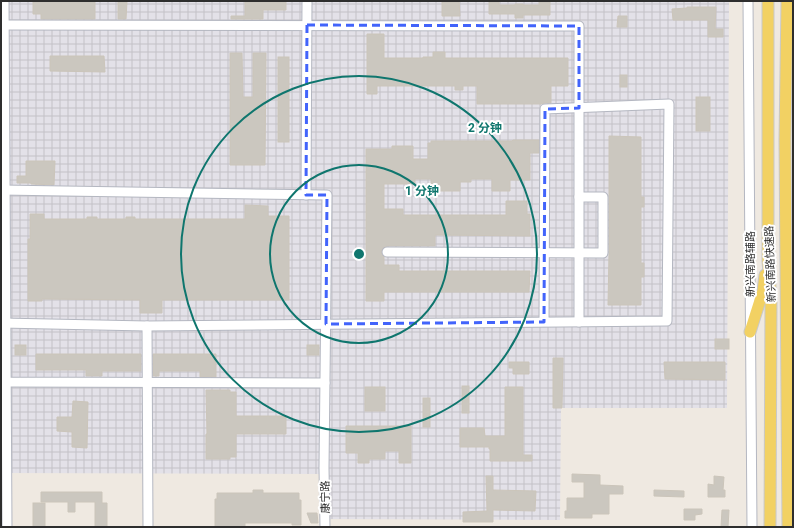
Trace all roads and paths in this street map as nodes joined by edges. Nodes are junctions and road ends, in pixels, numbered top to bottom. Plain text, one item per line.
1 (4, 1) edge
2 (307, 1) edge
3 (748, 1) edge
4 (768, 1) edge
5 (787, 1) edge
6 (2, 25) edge
7 (307, 25) junction
8 (579, 108) junction
9 (3, 190) edge
10 (306, 195) junction
11 (579, 197) junction
12 (387, 252) dead end
13 (544, 253) junction
14 (579, 253) junction
15 (786, 258) junction
16 (768, 261) junction
17 (793, 281) edge
18 (544, 322) junction
19 (579, 322) junction
20 (3, 323) edge
21 (326, 324) junction
22 (147, 326) junction
23 (750, 332) junction
24 (4, 381) edge
25 (147, 383) junction
26 (325, 383) junction
27 (7, 527) edge
28 (148, 527) edge
29 (325, 527) edge
30 (752, 527) edge
31 (770, 527) edge
32 (788, 527) edge

1 - 6 street
2 - 7 street
3 - 23 street, 新兴南路辅路
4 - 16 main road, 新兴南路快速路
5 - 15 main road, 新兴南路快速路
6 - 7 street
6 - 9 street
7 - 8 street
7 - 10 street
8 - 11 street
8 - 13 street
8 - 19 street
9 - 10 street
9 - 20 street
10 - 21 street, 康宁路
11 - 14 street
11 - 14 street
12 - 13 street
13 - 14 street
13 - 18 street
14 - 19 street
15 - 17 main road
15 - 32 main road, 新兴南路快速路
16 - 23 main road
16 - 31 main road, 新兴南路快速路
18 - 19 street
18 - 21 street
20 - 22 street
20 - 24 street
21 - 22 street
21 - 26 street, 康宁路
22 - 25 street
23 - 30 street, 新兴南路辅路
24 - 25 street
24 - 27 street
25 - 26 street
25 - 28 street
26 - 29 street, 康宁路

